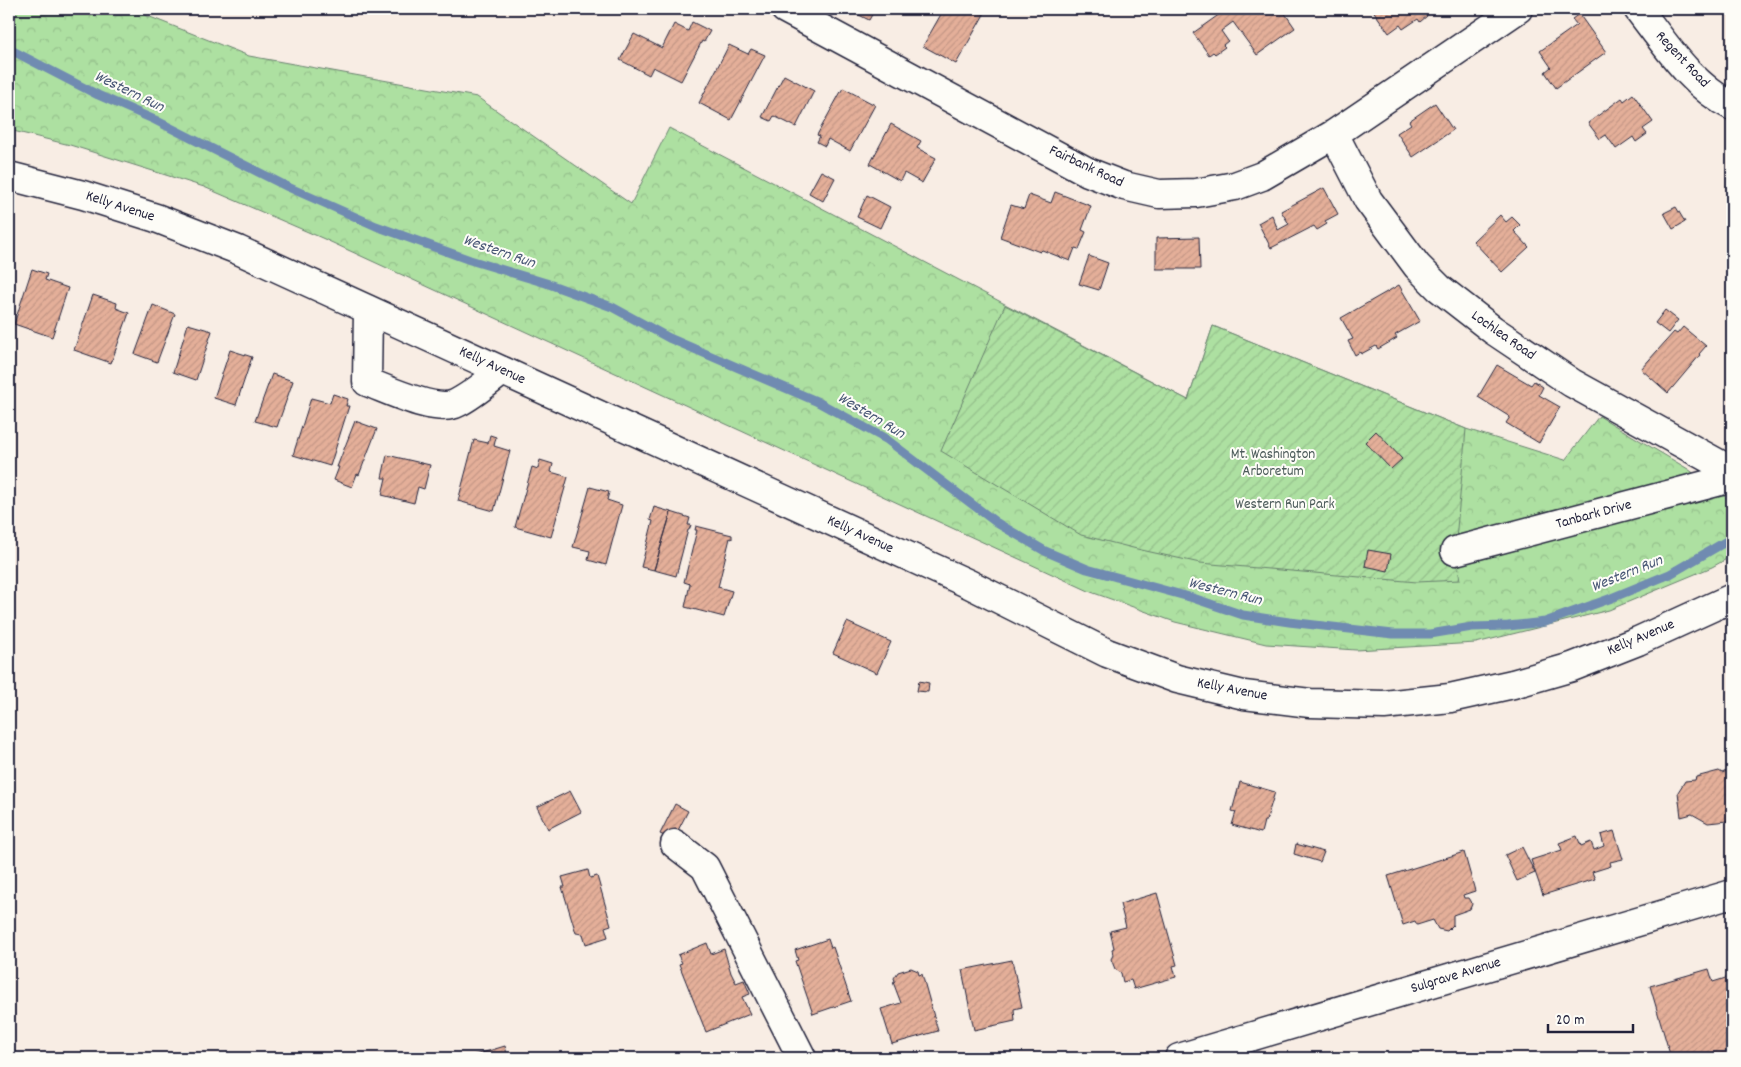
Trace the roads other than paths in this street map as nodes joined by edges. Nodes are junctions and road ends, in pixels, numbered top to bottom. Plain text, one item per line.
1 (785, 9) edge
2 (1518, 9) edge
3 (1638, 9) edge
4 (1732, 106) edge
5 (1334, 134) junction
6 (9, 176) edge
7 (368, 310) junction
8 (502, 371) junction
9 (1732, 471) edge
10 (1732, 478) edge
11 (1455, 551) dead end
12 (1732, 598) edge
13 (675, 844) dead end
14 (1732, 894) edge
15 (1192, 1056) edge
16 (802, 1058) edge

1 - 5 street, Fairbank Road
2 - 5 street, Fairbank Road
3 - 4 street, Regent Road
5 - 9 street, Lochlea Road
6 - 7 street, Kelly Avenue
7 - 8 street, Kelly Avenue
7 - 8 street
8 - 12 street, Kelly Avenue
10 - 11 street, Tanbark Drive
13 - 16 street
14 - 15 street, Sulgrave Avenue

